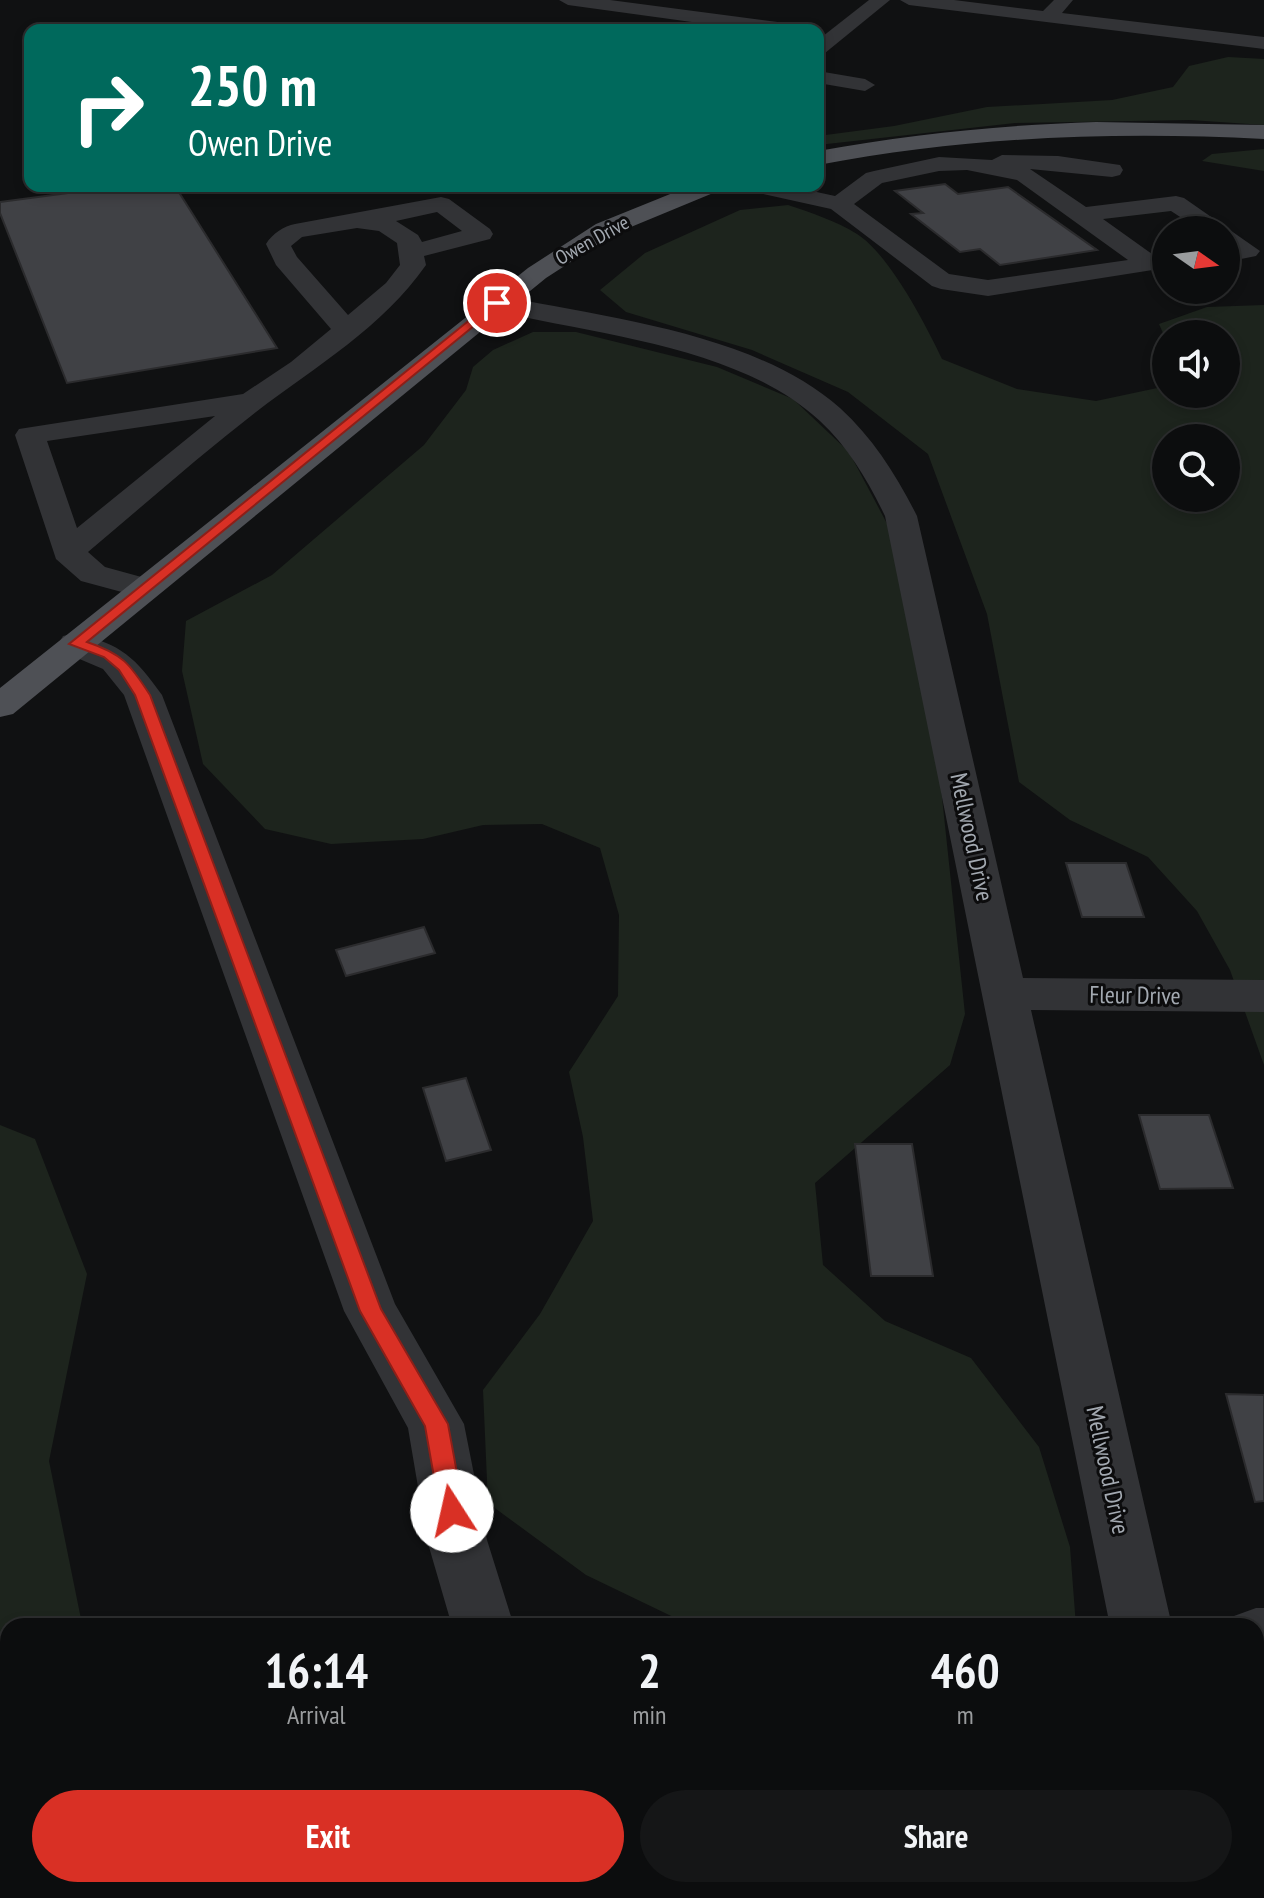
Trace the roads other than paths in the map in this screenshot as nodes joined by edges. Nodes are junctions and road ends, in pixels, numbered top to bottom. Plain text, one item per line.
1 (568, 0) edge
2 (881, 0) edge
3 (909, 0) edge
4 (1064, 0) edge
5 (1184, 9) dead end
6 (1048, 17) junction
7 (748, 24) edge
8 (1166, 31) junction
9 (833, 32) edge
10 (872, 32) dead end
11 (1264, 43) edge
12 (824, 78) edge
13 (865, 85) dead end
14 (1264, 132) edge
15 (824, 157) edge
16 (967, 163) junction
17 (1112, 170) dead end
18 (695, 192) edge
19 (784, 192) edge
20 (839, 204) junction
21 (1082, 215) junction
22 (1195, 216) edge
23 (357, 221) junction
24 (411, 252) junction
25 (1152, 259) edge
26 (1152, 264) edge
27 (497, 303) junction
28 (347, 330) junction
29 (251, 402) junction
30 (68, 552) junction
31 (144, 588) junction
32 (76, 644) junction
33 (0, 706) edge
34 (1007, 994) junction
35 (1264, 996) edge
36 (481, 1618) edge
37 (1139, 1618) edge

1 - 7 street
2 - 9 street
3 - 6 street
4 - 6 street
5 - 8 street
6 - 8 street
8 - 11 street
9 - 10 street
12 - 13 street
14 - 15 main road
16 - 17 street
16 - 20 street
16 - 21 street
18 - 27 main road, Owen Drive
19 - 20 street
20 - 26 street
21 - 22 street
21 - 25 street
23 - 24 street
23 - 24 street
23 - 28 street
24 - 28 street
27 - 31 main road, Owen Drive
27 - 34 street, Mellwood Drive
28 - 29 street
29 - 30 street
29 - 30 street
30 - 31 street
31 - 32 main road, Owen Drive
32 - 33 main road, Owen Drive
32 - 36 street
34 - 35 street, Fleur Drive
34 - 37 street, Mellwood Drive

